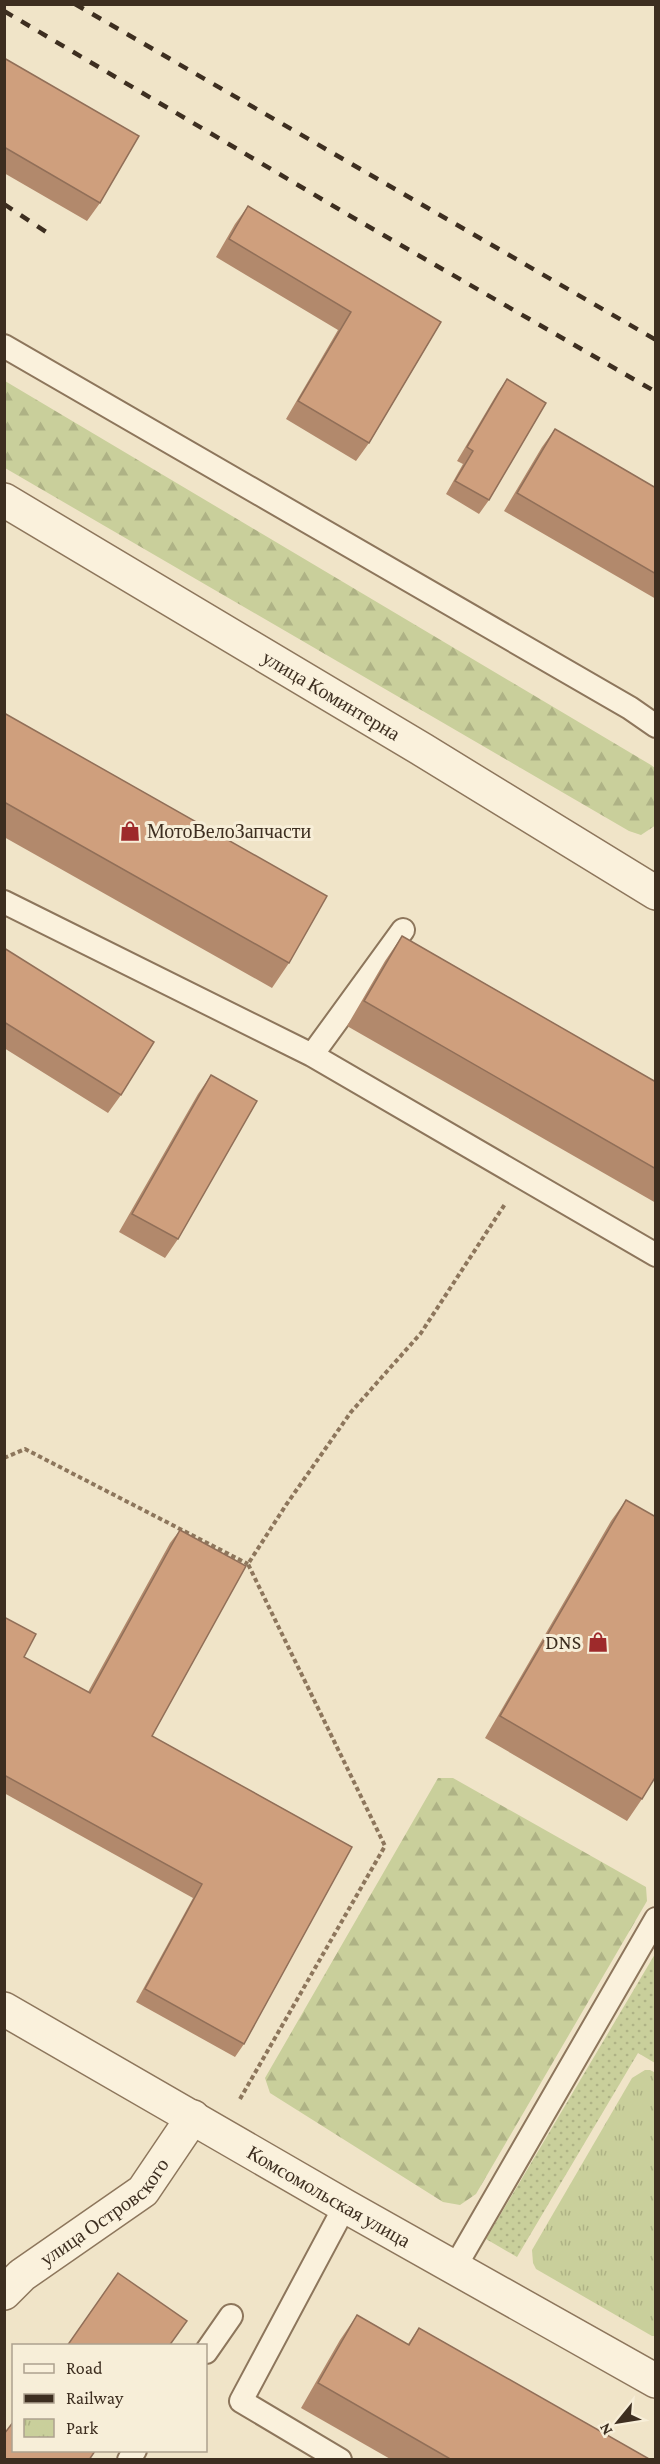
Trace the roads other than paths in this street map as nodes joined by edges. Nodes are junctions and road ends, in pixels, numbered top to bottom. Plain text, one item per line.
1 (4, 346) edge
2 (4, 500) edge
3 (656, 726) edge
4 (656, 893) edge
5 (4, 902) edge
6 (403, 930) dead end
7 (312, 1055) junction
8 (656, 1255) edge
9 (656, 1919) edge
10 (4, 2008) edge
11 (193, 2117) junction
12 (345, 2206) junction
13 (455, 2267) junction
14 (4, 2293) edge
15 (231, 2316) dead end
16 (207, 2351) edge
17 (656, 2381) edge
18 (340, 2460) edge

1 - 3 lane
2 - 4 street, улица Коминтерна
5 - 7 lane
6 - 7 lane
7 - 8 lane
9 - 13 lane
10 - 11 street, Комсомольская улица
11 - 12 street, Комсомольская улица
11 - 14 street, улица Островского
12 - 13 street, Комсомольская улица
12 - 18 lane
13 - 17 street, Комсомольская улица
15 - 16 lane

